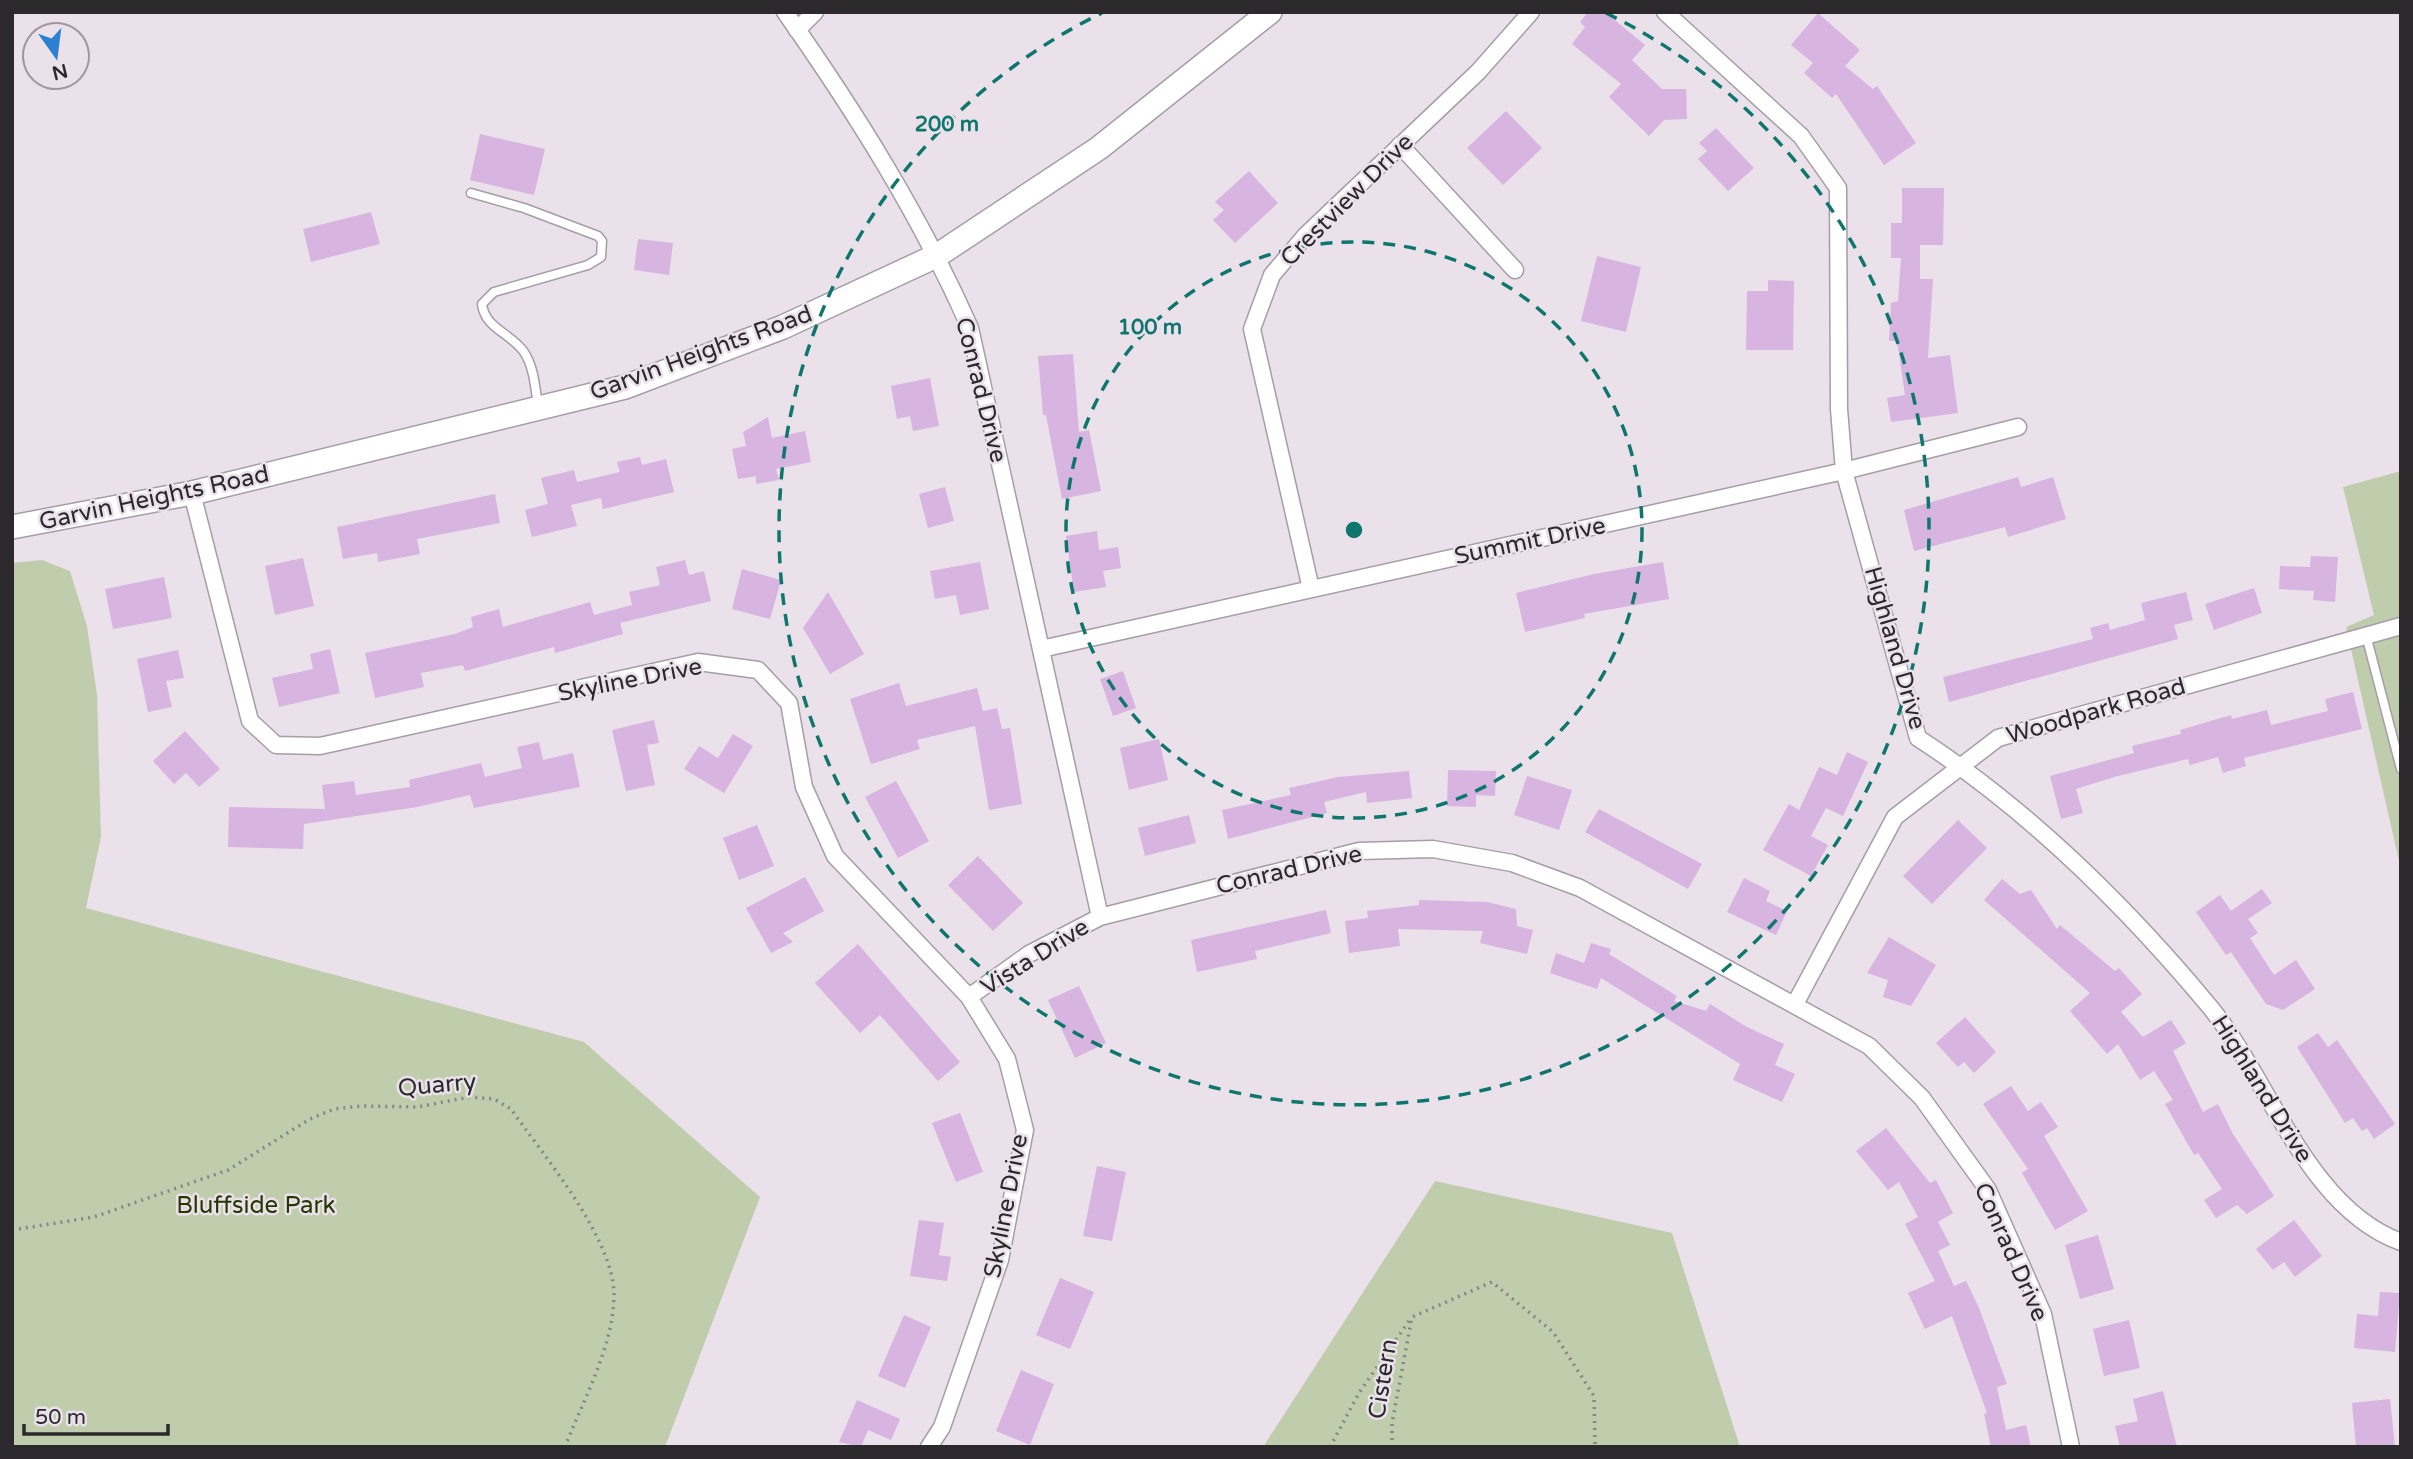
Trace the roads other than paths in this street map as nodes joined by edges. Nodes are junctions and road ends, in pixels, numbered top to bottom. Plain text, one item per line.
1 (785, 12) edge
2 (816, 12) edge
3 (1270, 12) edge
4 (1531, 12) edge
5 (1665, 12) edge
6 (797, 30) junction
7 (1400, 145) junction
8 (471, 193) dead end
9 (938, 256) junction
10 (1515, 270) dead end
11 (538, 408) junction
12 (2018, 427) dead end
13 (1844, 471) junction
14 (192, 493) junction
15 (12, 527) edge
16 (1311, 589) junction
17 (2401, 626) edge
18 (2366, 635) junction
19 (1041, 649) junction
20 (1962, 766) junction
21 (2401, 769) edge
22 (1100, 917) junction
23 (969, 998) junction
24 (1794, 1004) junction
25 (2401, 1242) edge
26 (929, 1447) edge
27 (2071, 1447) edge

1 - 6 street, Conrad Drive
2 - 6 street
3 - 9 main road, Garvin Heights Road
4 - 7 street, Crestview Drive
5 - 13 street, Highland Drive
6 - 9 street, Conrad Drive
7 - 10 street
7 - 16 street, Crestview Drive
8 - 11 lane
9 - 11 main road, Garvin Heights Road
9 - 19 street, Conrad Drive
11 - 14 main road, Garvin Heights Road
12 - 13 street, Summit Drive
13 - 16 street, Summit Drive
13 - 20 street, Highland Drive
14 - 15 main road, Garvin Heights Road
14 - 23 street, Skyline Drive
16 - 19 street, Summit Drive
17 - 18 street, Woodpark Road
18 - 20 street, Woodpark Road
18 - 21 lane
19 - 22 street, Conrad Drive
20 - 24 street, Woodpark Road
20 - 25 street, Highland Drive
22 - 23 street, Vista Drive
22 - 24 street, Conrad Drive
23 - 26 street, Skyline Drive
24 - 27 street, Conrad Drive

